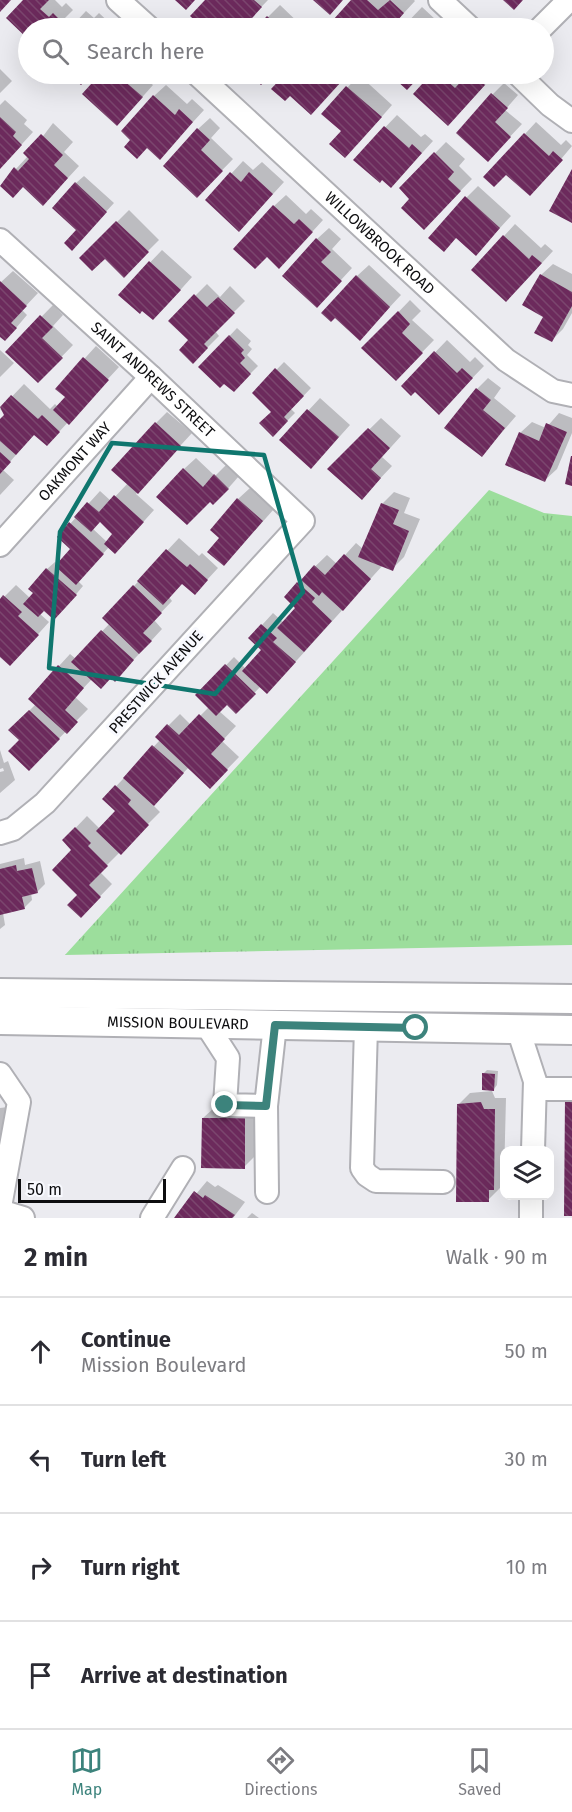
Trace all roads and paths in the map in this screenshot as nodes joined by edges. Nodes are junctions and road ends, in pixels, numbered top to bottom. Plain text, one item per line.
1 (118, 0) edge
2 (440, 0) edge
3 (568, 0) edge
4 (138, 18) edge
5 (459, 18) edge
6 (551, 18) edge
7 (208, 84) edge
8 (528, 84) edge
9 (572, 121) edge
10 (0, 240) edge
11 (151, 377) junction
12 (572, 395) edge
13 (303, 521) joint
14 (0, 545) edge
15 (0, 833) edge
16 (0, 993) edge
17 (572, 999) edge
18 (0, 1020) edge
19 (206, 1024) junction
20 (275, 1025) junction
21 (366, 1027) junction
22 (518, 1029) junction
23 (572, 1030) edge
24 (0, 1074) edge
25 (535, 1089) junction
26 (572, 1089) edge
27 (266, 1106) junction
28 (533, 1146) edge
29 (183, 1168) dead end
30 (443, 1182) dead end
31 (267, 1192) dead end
32 (531, 1200) edge
33 (0, 1209) edge
34 (23, 1218) edge
35 (152, 1218) edge
36 (531, 1218) edge

1 - 4 street
2 - 5 street
3 - 6 street
7 - 12 street, WILLOWBROOK ROAD
8 - 9 street
10 - 11 street, SAINT ANDREWS STREET
11 - 13 street, SAINT ANDREWS STREET
11 - 14 street, OAKMONT WAY
13 - 15 street, PRESTWICK AVENUE
16 - 17 main road, MISSION BOULEVARD
18 - 19 main road, MISSION BOULEVARD
19 - 20 main road, MISSION BOULEVARD
19 - 27 street
20 - 21 main road, MISSION BOULEVARD
20 - 27 street
21 - 22 main road, MISSION BOULEVARD
21 - 30 street
22 - 23 main road, MISSION BOULEVARD
22 - 25 street
24 - 33 street
25 - 26 street
25 - 28 street
27 - 31 street
29 - 35 street
32 - 36 street
33 - 34 street

